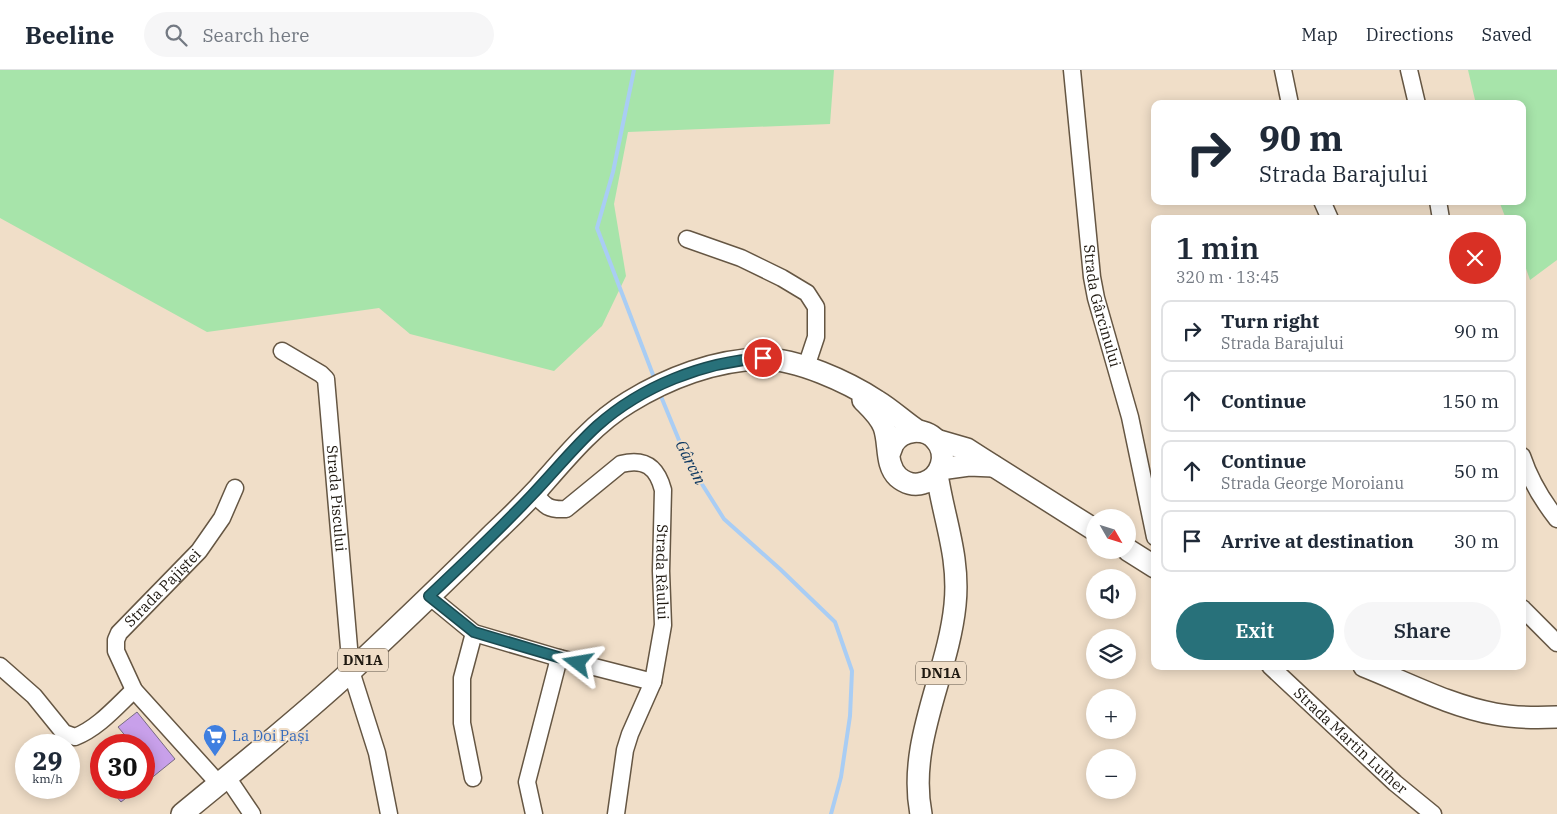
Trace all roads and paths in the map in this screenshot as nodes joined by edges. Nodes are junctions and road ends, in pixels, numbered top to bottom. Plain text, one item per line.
1 (1072, 70) edge
2 (1282, 70) edge
3 (1409, 70) edge
4 (1289, 100) edge
5 (1416, 100) edge
6 (688, 239) dead end
7 (282, 351) dead end
8 (806, 367) junction
9 (847, 384) junction
10 (927, 436) junction
11 (889, 455) junction
12 (996, 467) junction
13 (1526, 469) edge
14 (939, 471) junction
15 (902, 480) junction
16 (235, 488) dead end
17 (534, 493) junction
18 (1151, 518) edge
19 (1557, 519) edge
20 (1086, 524) edge
21 (950, 532) junction
22 (1136, 555) edge
23 (1151, 564) edge
24 (429, 596) junction
25 (1526, 612) edge
26 (474, 632) junction
27 (1557, 643) edge
28 (559, 658) junction
29 (0, 666) edge
30 (1274, 670) edge
31 (1374, 670) edge
32 (351, 671) junction
33 (653, 682) junction
34 (134, 690) junction
35 (1557, 716) edge
36 (473, 778) dead end
37 (223, 781) junction
38 (182, 814) edge
39 (252, 814) edge
40 (389, 814) edge
41 (534, 814) edge
42 (616, 814) edge
43 (921, 814) edge
44 (1433, 814) edge

1 - 18 street, Strada Gârcinului
2 - 4 street
3 - 5 street
6 - 8 street
7 - 32 street, Strada Piscului
8 - 9 main road, DN1A
8 - 17 main road, DN1A
9 - 10 main road, DN1A
9 - 11 main road, DN1A
10 - 11 main road
10 - 12 main road
10 - 14 main road, DN1A
11 - 15 main road, DN1A
12 - 14 main road
12 - 20 main road
13 - 19 street
14 - 15 main road
14 - 21 main road, DN1A
15 - 21 main road, DN1A
16 - 34 street, Strada Pajiștei
17 - 24 main road, DN1A
17 - 33 street, Strada Râului
21 - 43 main road, DN1A
22 - 23 main road
24 - 26 street
24 - 32 main road, DN1A
25 - 27 street
26 - 28 street
26 - 36 street
28 - 33 street
28 - 41 street
29 - 34 street
30 - 44 street, Strada Martin Luther
31 - 35 main road
32 - 37 main road, DN1A
32 - 40 street
33 - 42 street, Strada Râului
34 - 37 street, Strada Pajiștei
37 - 38 main road, DN1A
37 - 39 street, Strada Pajiștei

